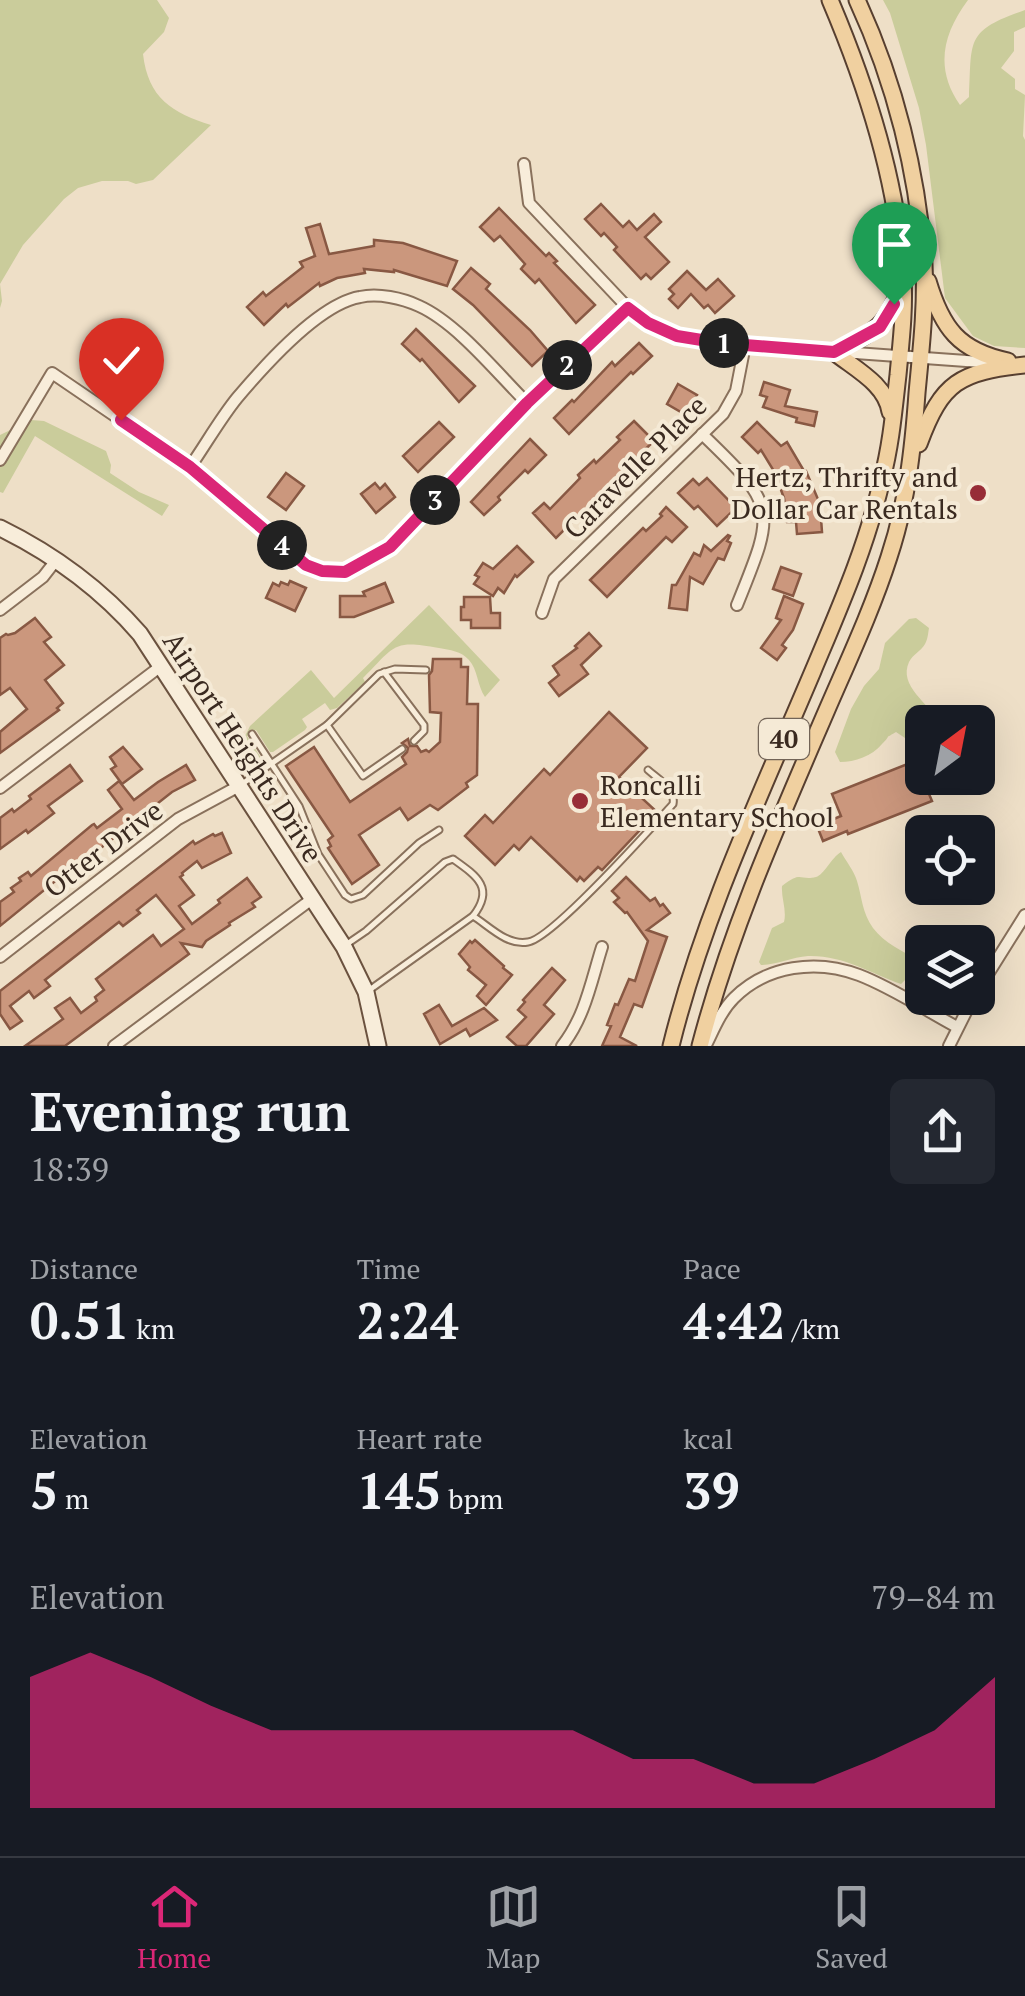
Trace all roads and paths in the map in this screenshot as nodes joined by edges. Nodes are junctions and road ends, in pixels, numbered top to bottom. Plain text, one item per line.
1 (830, 0) edge
2 (856, 0) edge
3 (524, 164) dead end
4 (924, 268) junction
5 (904, 279) junction
6 (628, 308) junction
7 (745, 346) junction
8 (834, 352) junction
9 (900, 357) junction
10 (920, 359) junction
11 (1025, 364) edge
12 (527, 403) junction
13 (892, 431) junction
14 (702, 434) junction
15 (0, 460) edge
16 (190, 467) junction
17 (911, 467) junction
18 (0, 528) edge
19 (57, 560) junction
20 (738, 605) dead end
21 (0, 610) edge
22 (542, 613) dead end
23 (162, 666) junction
24 (426, 670) dead end
25 (384, 672) junction
26 (328, 725) junction
27 (252, 734) dead end
28 (414, 741) dead end
29 (402, 749) dead end
30 (271, 763) junction
31 (648, 770) dead end
32 (239, 786) junction
33 (0, 788) edge
34 (438, 830) dead end
35 (312, 899) junction
36 (1025, 914) edge
37 (474, 916) junction
38 (344, 947) junction
39 (602, 947) dead end
40 (0, 956) edge
41 (995, 963) edge
42 (366, 992) junction
43 (963, 1015) edge
44 (956, 1027) junction
45 (123, 1044) edge
46 (378, 1046) edge
47 (562, 1046) edge
48 (671, 1046) edge
49 (703, 1046) edge
50 (949, 1046) edge

1 - 5 main road, 40
2 - 4 main road, 40
3 - 6 street
4 - 10 main road, 40
4 - 11 main road
5 - 8 main road
5 - 9 main road, 40
6 - 7 street
6 - 12 street
7 - 8 street
7 - 14 street, Caravelle Place
8 - 9 street
8 - 13 main road
9 - 10 street
9 - 13 main road, 40
10 - 11 street
10 - 17 main road, 40
11 - 17 main road
12 - 16 street
12 - 16 street
13 - 48 main road, 40
14 - 20 street
14 - 22 street, Caravelle Place
15 - 16 street
17 - 49 main road, 40
18 - 19 street, Airport Heights Drive
19 - 21 street
19 - 23 street, Airport Heights Drive
23 - 32 street, Airport Heights Drive
23 - 33 street
24 - 25 lane
25 - 26 lane
25 - 28 lane
26 - 29 lane
26 - 30 lane
27 - 30 lane
30 - 32 lane
30 - 34 lane
31 - 37 lane
32 - 35 street, Airport Heights Drive
32 - 40 street, Otter Drive
35 - 38 street, Airport Heights Drive
35 - 45 street
36 - 41 street
37 - 38 lane
37 - 42 lane
38 - 42 street, Airport Heights Drive
39 - 47 street
42 - 46 street, Airport Heights Drive
43 - 44 street
44 - 49 street
44 - 50 street

